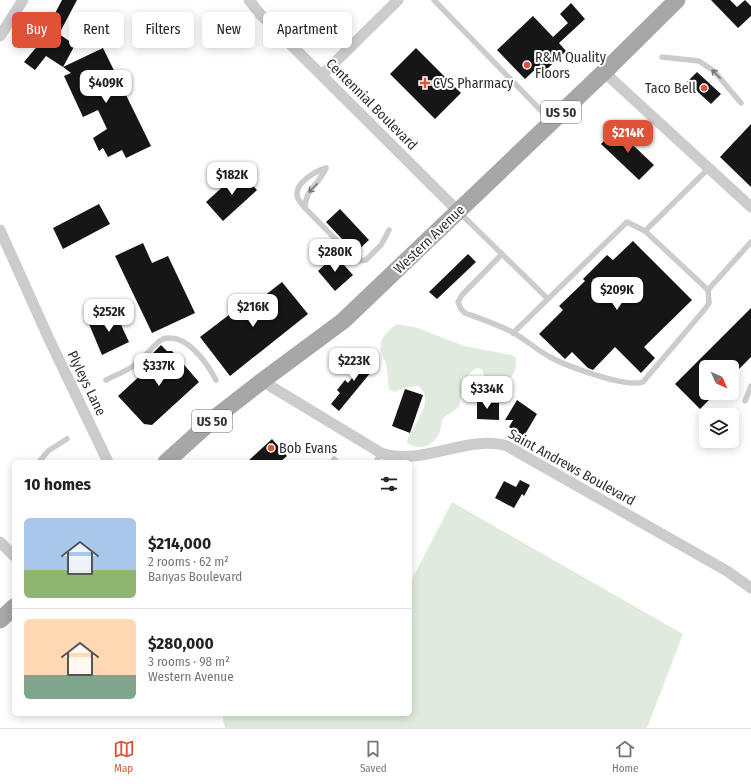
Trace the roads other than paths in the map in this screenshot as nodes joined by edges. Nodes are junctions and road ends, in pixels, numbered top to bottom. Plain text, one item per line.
1 (23, 0) edge
2 (249, 0) edge
3 (398, 0) edge
4 (434, 0) edge
5 (677, 0) edge
6 (0, 36) edge
7 (662, 57) dead end
8 (604, 72) junction
9 (322, 75) junction
10 (741, 103) dead end
11 (551, 122) junction
12 (708, 168) junction
13 (751, 207) edge
14 (305, 208) junction
15 (458, 211) junction
16 (0, 230) edge
17 (389, 230) dead end
18 (645, 231) junction
19 (751, 242) edge
20 (502, 254) junction
21 (708, 290) junction
22 (547, 298) junction
23 (513, 332) junction
24 (106, 380) dead end
25 (216, 380) dead end
26 (262, 381) junction
27 (751, 386) edge
28 (745, 401) dead end
29 (67, 439) dead end
30 (379, 457) edge
31 (41, 460) edge
32 (107, 460) edge
33 (172, 460) edge
34 (0, 542) edge
35 (12, 554) edge
36 (751, 588) edge
37 (12, 609) edge
38 (0, 620) edge

1 - 6 street
2 - 9 street, Centennial Boulevard
3 - 9 street
4 - 11 lane
5 - 8 main road, Western Avenue / US 50
10 -> 7 lane
8 - 11 main road, Western Avenue / US 50
8 - 12 street
9 - 15 street, Centennial Boulevard
11 - 15 main road, Western Avenue / US 50
12 - 13 street
12 - 18 lane
14 -> 14 lane
14 - 17 lane
15 - 20 lane
15 - 26 main road, Western Avenue / US 50
16 - 32 street, Plyleys Lane
18 - 21 lane
18 - 22 lane
19 - 21 lane
20 - 22 lane
20 - 23 lane
21 - 23 lane
22 - 23 lane
24 - 25 lane
26 - 30 street, Saint Andrews Boulevard
26 - 33 main road, Western Avenue / US 50
27 - 28 lane
29 - 31 lane
30 - 36 street, Saint Andrews Boulevard
34 - 35 street
37 - 38 main road

